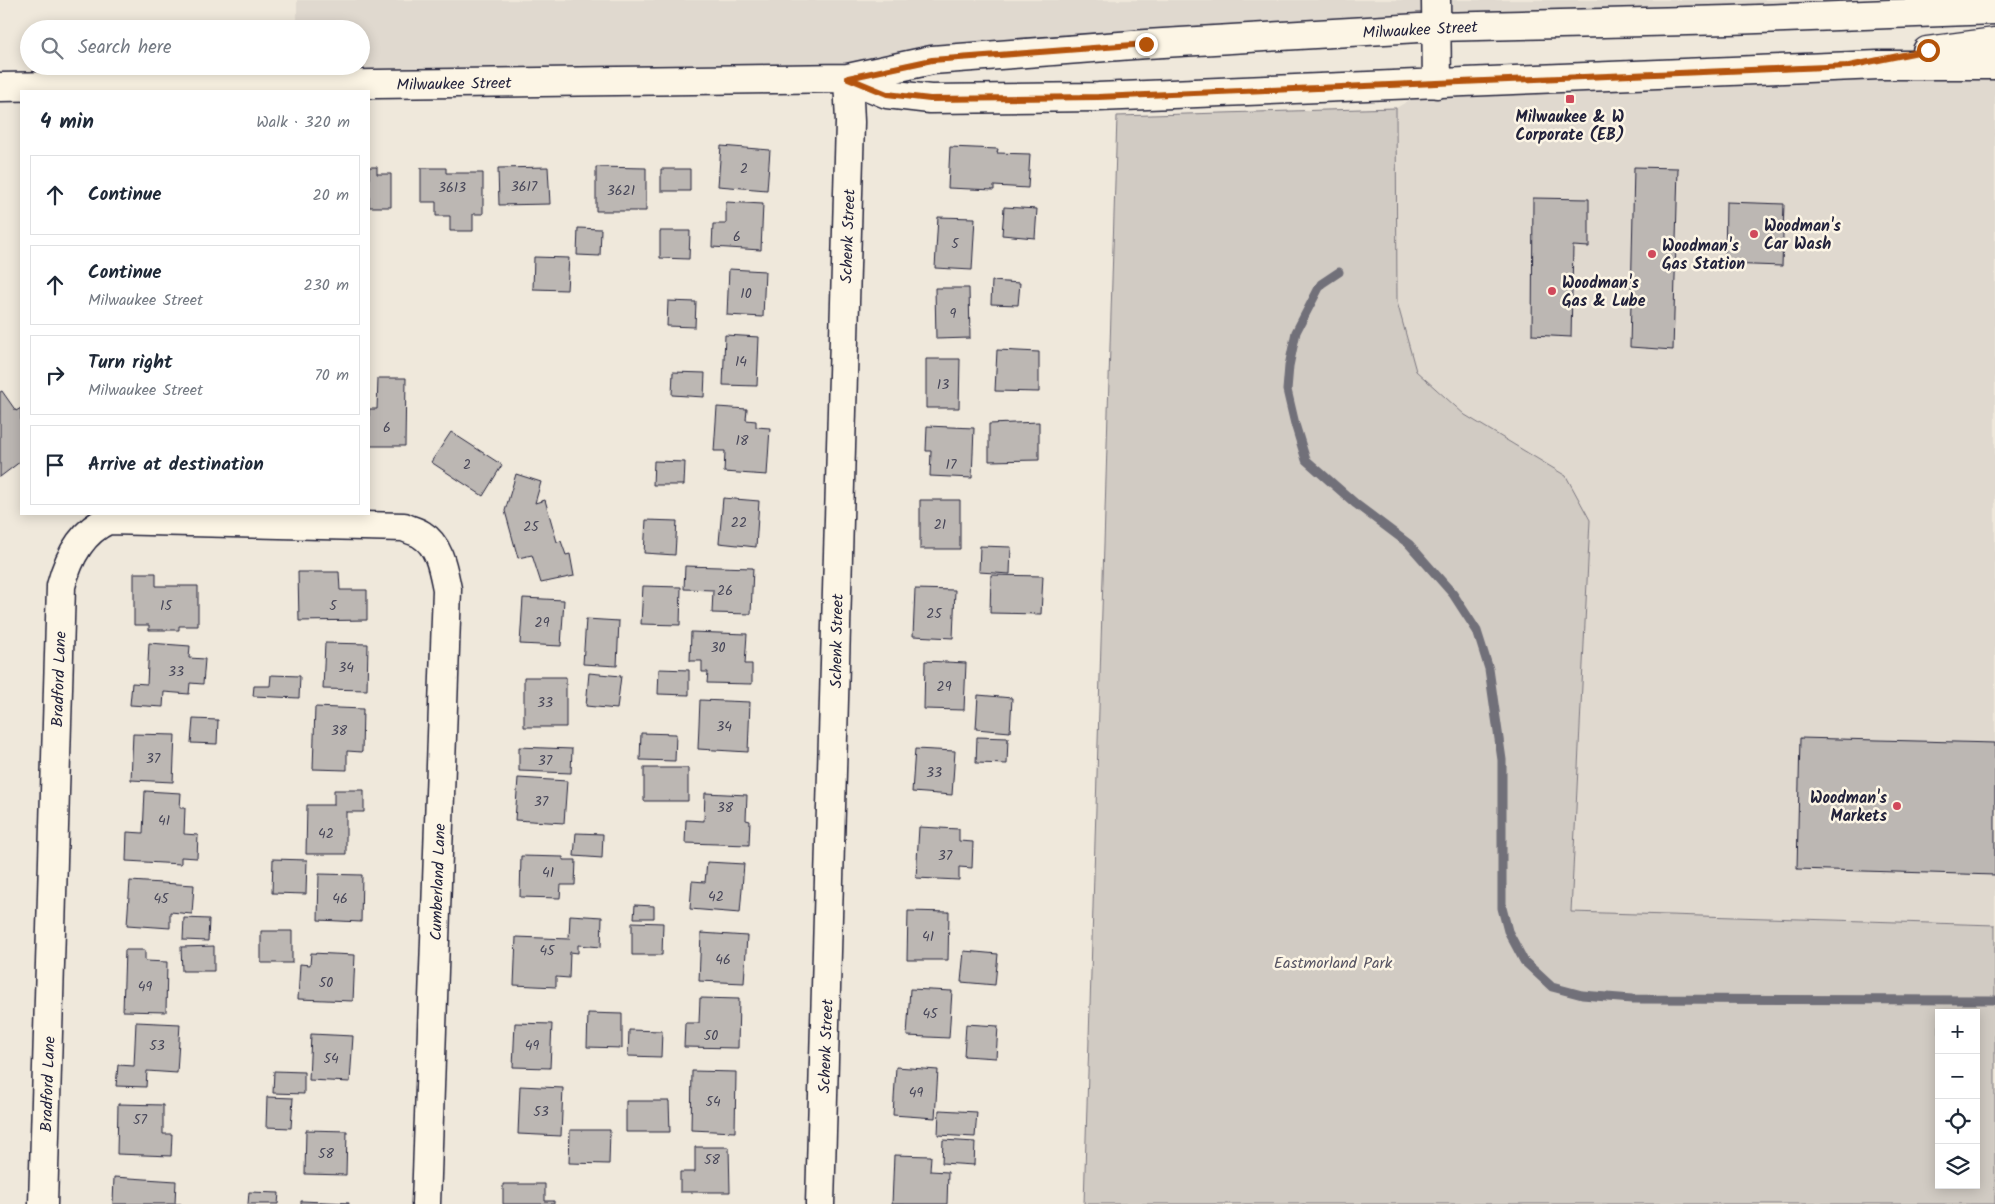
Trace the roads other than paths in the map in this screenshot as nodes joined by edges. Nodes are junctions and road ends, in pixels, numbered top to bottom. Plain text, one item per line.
1 (1436, 0) edge
2 (1995, 10) edge
3 (1436, 27) junction
4 (1995, 42) edge
5 (1995, 65) edge
6 (1849, 66) junction
7 (848, 78) junction
8 (1437, 84) junction
9 (0, 87) edge
10 (440, 560) joint
11 (43, 1204) edge
12 (426, 1204) edge
13 (820, 1204) edge

1 - 3 street
2 - 3 street, Milwaukee Street
3 - 7 street, Milwaukee Street
3 - 8 street
4 - 6 street
5 - 6 street, Milwaukee Street
6 - 8 street, Milwaukee Street
7 - 8 street, Milwaukee Street
7 - 9 street, Milwaukee Street
7 - 13 street, Schenk Street
10 - 11 street, Bradford Lane
10 - 12 street, Cumberland Lane

